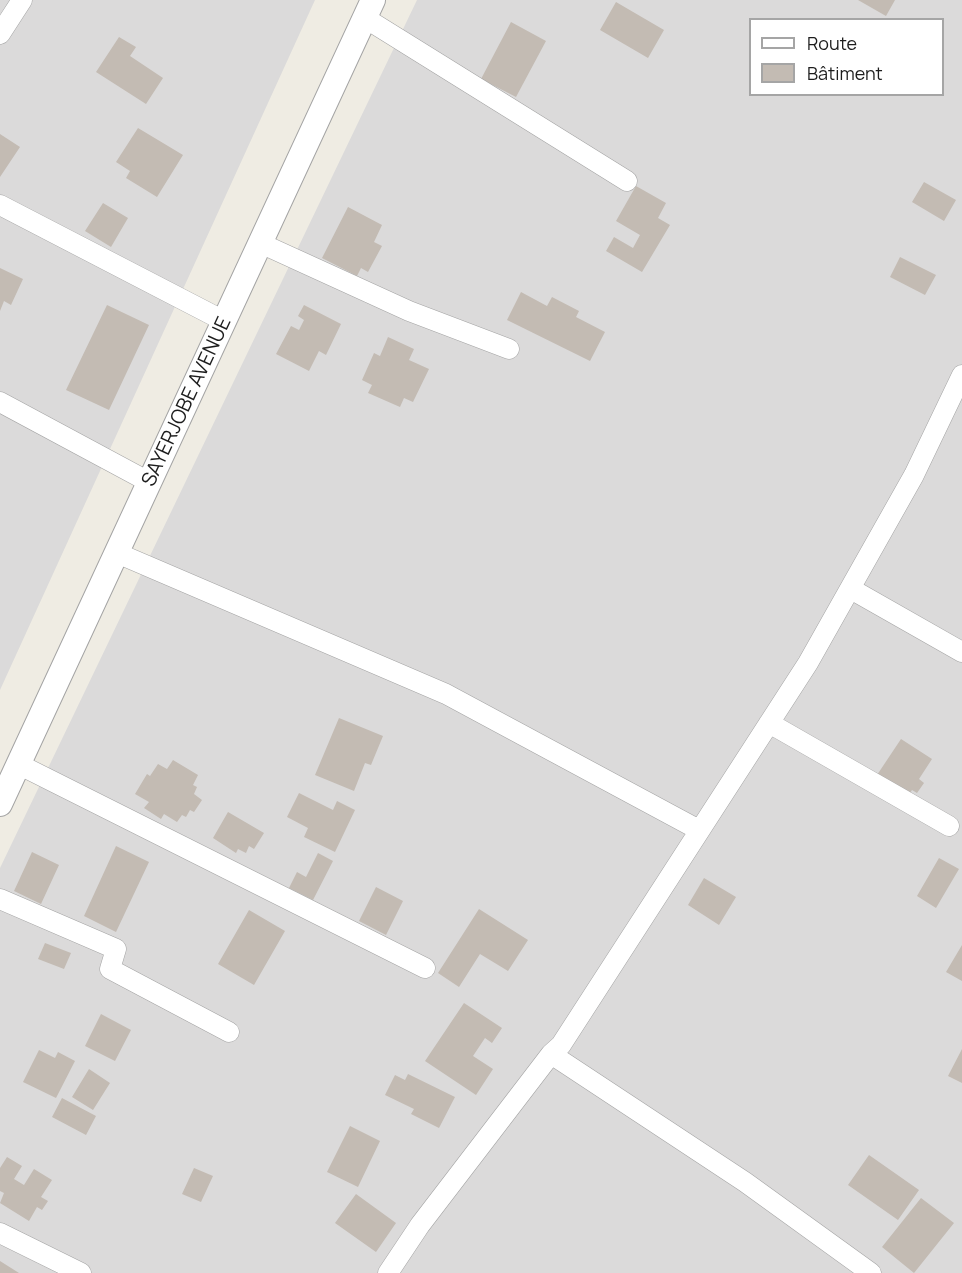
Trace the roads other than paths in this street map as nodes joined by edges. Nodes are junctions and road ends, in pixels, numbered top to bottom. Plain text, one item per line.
1 (22, 0) edge
2 (369, 9) edge
3 (0, 34) edge
4 (627, 182) dead end
5 (0, 205) edge
6 (260, 243) junction
7 (224, 321) junction
8 (509, 349) dead end
9 (962, 375) edge
10 (0, 402) edge
11 (149, 482) junction
12 (117, 553) junction
13 (851, 590) junction
14 (962, 652) edge
15 (769, 723) junction
16 (18, 764) junction
17 (0, 804) edge
18 (949, 826) dead end
19 (699, 830) junction
20 (0, 899) edge
21 (425, 968) dead end
22 (229, 1032) dead end
23 (551, 1054) junction
24 (0, 1233) edge
25 (81, 1273) edge
26 (388, 1273) edge
27 (871, 1273) edge

1 - 3 street
2 - 4 street
2 - 6 street, SAYERJOBE AVENUE
5 - 7 street
6 - 7 street, SAYERJOBE AVENUE
6 - 8 street
7 - 11 street, SAYERJOBE AVENUE
9 - 13 street
10 - 11 street
11 - 12 street, SAYERJOBE AVENUE
12 - 16 street, SAYERJOBE AVENUE
12 - 19 street
13 - 14 street
13 - 15 street
15 - 18 street
15 - 19 street
16 - 17 street, SAYERJOBE AVENUE
16 - 21 street
19 - 23 street
20 - 22 street
23 - 26 street
23 - 27 street
24 - 25 street

